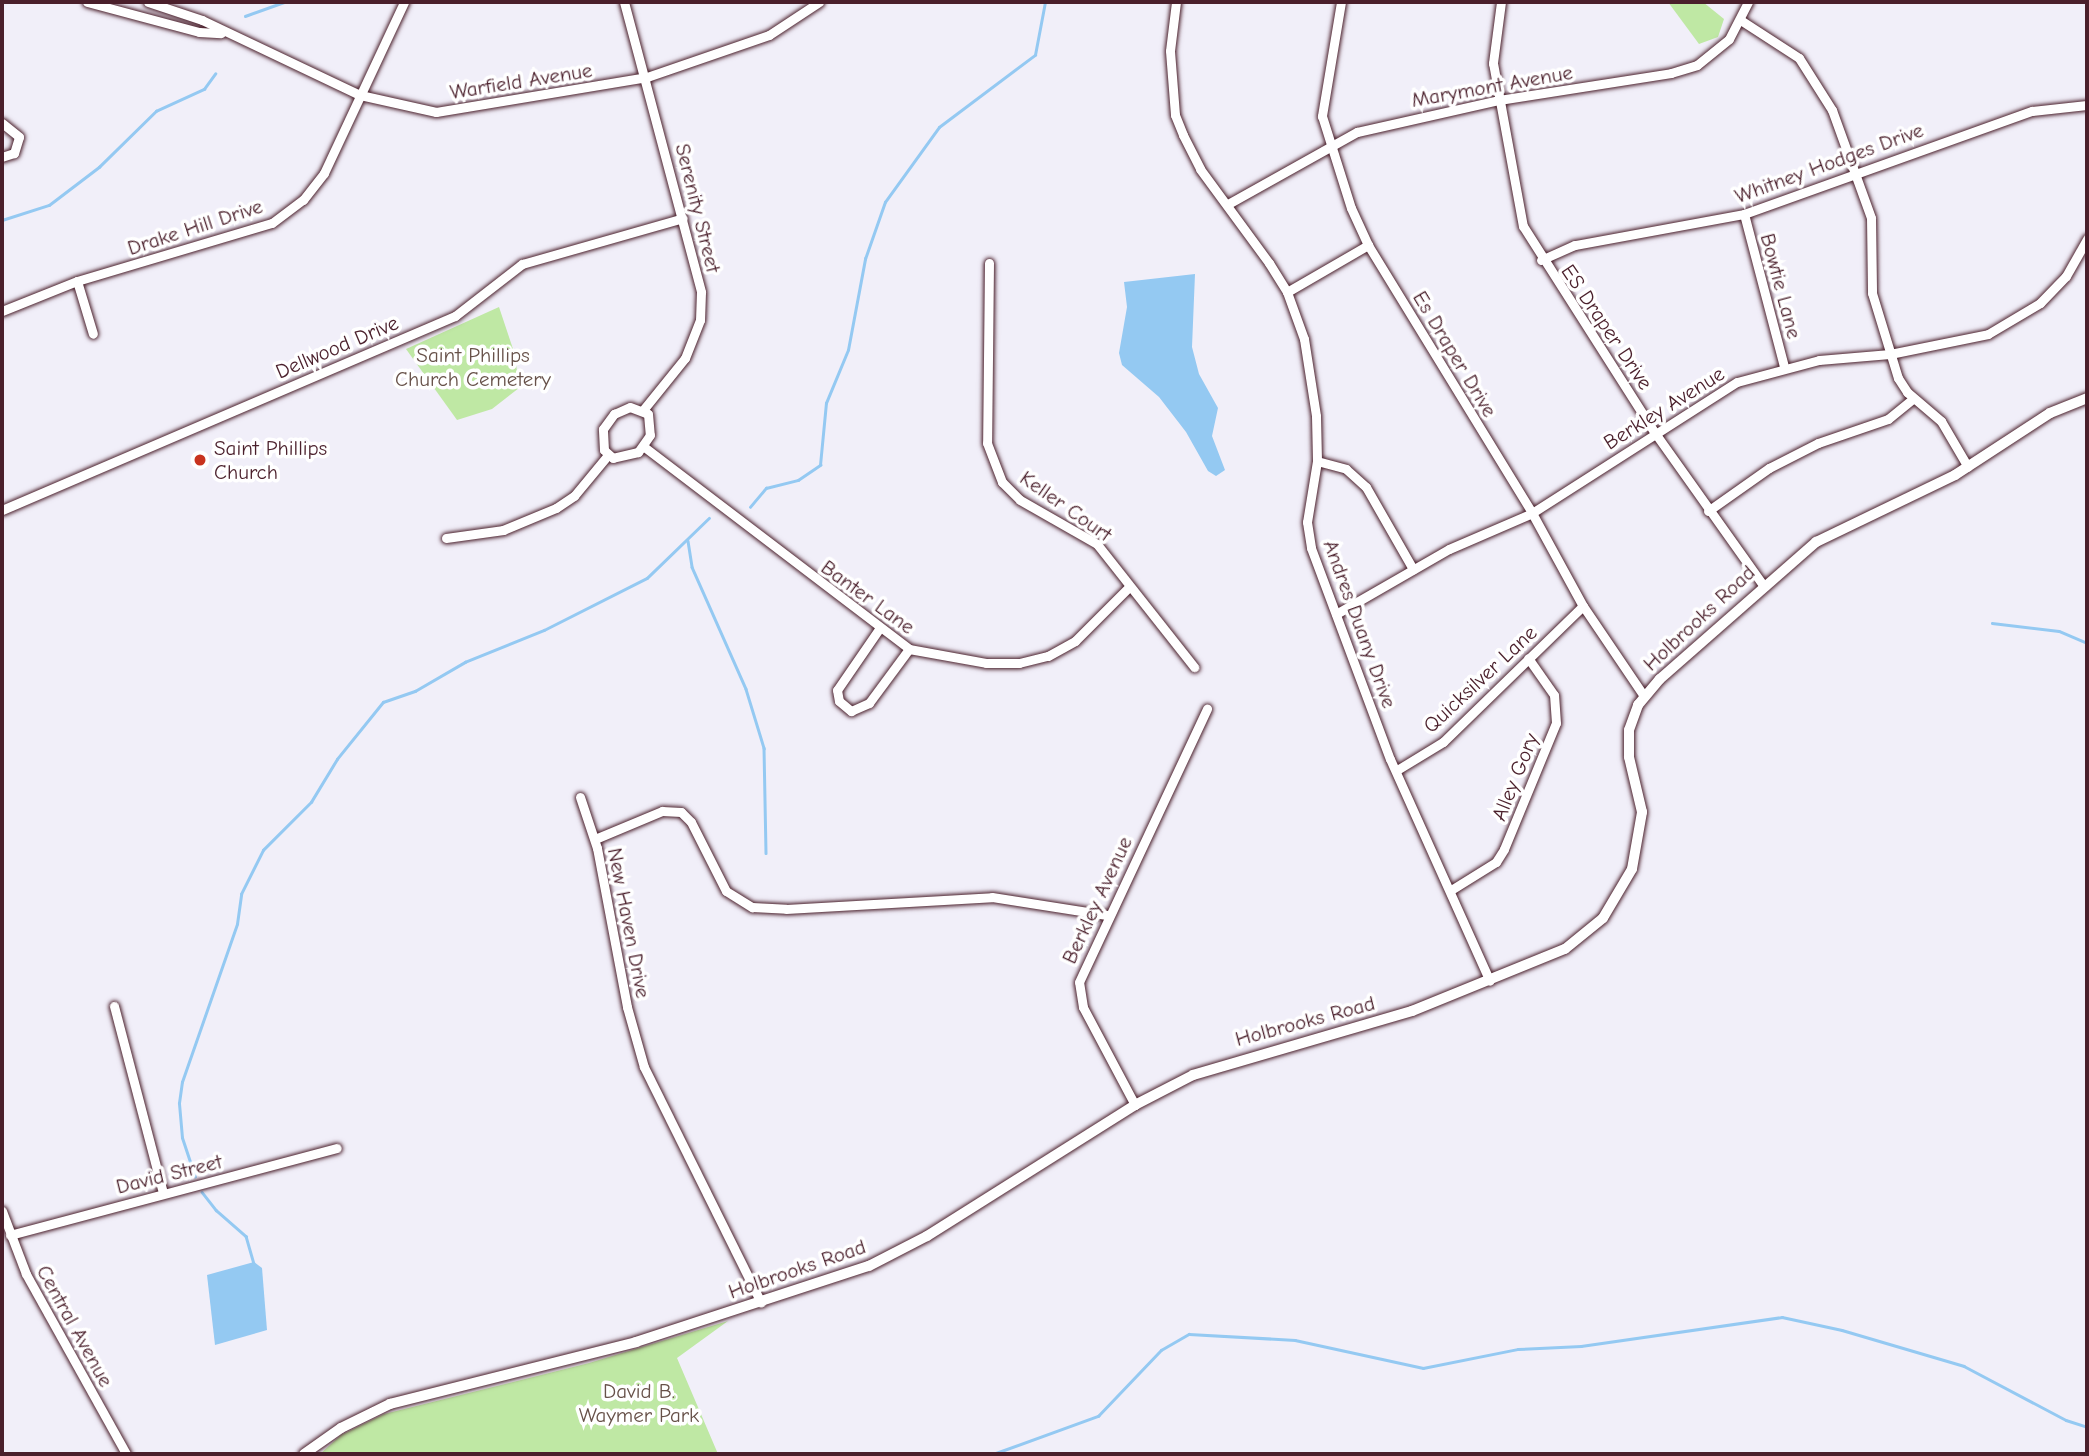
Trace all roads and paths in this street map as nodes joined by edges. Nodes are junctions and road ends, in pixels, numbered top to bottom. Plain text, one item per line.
1 (87, 2) edge
2 (148, 2) edge
3 (404, 2) edge
4 (624, 2) edge
5 (819, 2) edge
6 (1176, 2) edge
7 (1340, 2) edge
8 (1501, 2) edge
9 (1748, 2) edge
10 (170, 5) edge
11 (164, 20) junction
12 (1742, 21) junction
13 (226, 33) junction
14 (646, 77) junction
15 (360, 95) junction
16 (1499, 100) junction
17 (2087, 105) edge
18 (2, 123) edge
19 (1331, 143) junction
20 (2, 157) edge
21 (1858, 170) junction
22 (1228, 204) junction
23 (1744, 214) junction
24 (683, 218) junction
25 (2087, 239) edge
26 (1368, 245) junction
27 (1541, 260) junction
28 (989, 263) dead end
29 (77, 281) junction
30 (1287, 292) junction
31 (2, 311) edge
32 (93, 334) dead end
33 (1890, 354) junction
34 (1784, 367) junction
35 (1913, 398) junction
36 (2087, 398) edge
37 (643, 410) junction
38 (1655, 433) junction
39 (643, 446) junction
40 (608, 455) junction
41 (1317, 461) junction
42 (1968, 467) junction
43 (2, 510) edge
44 (1708, 511) junction
45 (1532, 513) junction
46 (446, 538) dead end
47 (1413, 569) junction
48 (1763, 585) junction
49 (1129, 587) junction
50 (1583, 606) junction
51 (1336, 614) junction
52 (879, 629) junction
53 (909, 649) junction
54 (1528, 658) junction
55 (1194, 667) dead end
56 (1644, 696) junction
57 (1207, 709) dead end
58 (1397, 770) junction
59 (580, 797) dead end
60 (595, 839) junction
61 (1451, 890) junction
62 (1107, 915) junction
63 (1490, 981) junction
64 (114, 1006) dead end
65 (1135, 1105) junction
66 (337, 1148) dead end
67 (163, 1193) junction
68 (2, 1212) edge
69 (10, 1235) junction
70 (761, 1303) junction
71 (126, 1454) edge
72 (304, 1454) edge

1 - 11 street, Warfield Avenue
2 - 10 street, Warfield Avenue
3 - 15 street, Drake Hill Drive
4 - 14 street, Serenity Street
5 - 14 street, Warfield Avenue
6 - 22 street, Andres Duany Drive
7 - 19 street, Es Draper Drive
8 - 16 street, ES Draper Drive
9 - 12 street, Marymont Avenue
10 - 11 street
10 - 13 street, Warfield Avenue
11 - 13 street, Warfield Avenue
12 - 16 street, Marymont Avenue
12 - 21 street
13 - 15 street, Warfield Avenue
14 - 15 street, Warfield Avenue
14 - 24 street, Serenity Street
15 - 29 street, Drake Hill Drive
16 - 19 street, Marymont Avenue
16 - 27 street, ES Draper Drive
17 - 21 street, Whitney Hodges Drive
18 - 20 street
19 - 22 street, Marymont Avenue
19 - 26 street, Es Draper Drive
21 - 23 street, Whitney Hodges Drive
21 - 33 street
22 - 30 street, Andres Duany Drive
23 - 27 street, Whitney Hodges Drive
23 - 34 street, Bowtie Lane
24 - 37 street, Serenity Street
24 - 43 street, Dellwood Drive
25 - 33 street, Berkley Avenue
26 - 30 street
26 - 45 street, Es Draper Drive
27 - 38 street, ES Draper Drive
28 - 49 street, Keller Court
29 - 31 street, Drake Hill Drive
29 - 32 street
30 - 41 street, Andres Duany Drive
33 - 34 street, Berkley Avenue
33 - 35 street
34 - 38 street, Berkley Avenue
35 - 42 street
35 - 44 street
36 - 42 street, Holbrooks Road
37 - 39 street
37 - 40 street
38 - 44 street, ES Draper Drive
38 - 45 street, Berkley Avenue
39 - 40 street
39 - 52 street, Banter Lane
40 - 46 street
41 - 47 street
41 - 51 street, Andres Duany Drive
42 - 48 street, Holbrooks Road
44 - 48 street, ES Draper Drive
45 - 47 street, Berkley Avenue
45 - 50 street, Es Draper Drive
47 - 51 street, Berkley Avenue
48 - 56 street, Holbrooks Road
49 - 53 street, Banter Lane
49 - 55 street, Keller Court
50 - 54 street, Quicksilver Lane
50 - 56 street, Es Draper Drive
51 - 58 street, Andres Duany Drive
52 - 53 street, Banter Lane
52 - 53 street
54 - 58 street, Quicksilver Lane
54 - 61 street, Alley Gory
56 - 63 street, Holbrooks Road
57 - 62 street, Berkley Avenue
58 - 61 street, Andres Duany Drive
59 - 60 street
60 - 62 street, New Haven Drive
60 - 70 street, New Haven Drive
61 - 63 street, Andres Duany Drive
62 - 65 street, Berkley Avenue
63 - 65 street, Holbrooks Road
64 - 67 street
65 - 70 street, Holbrooks Road
66 - 67 street, David Street
67 - 69 street, David Street
68 - 69 street, Central Avenue
69 - 71 street, Central Avenue
70 - 72 street, Holbrooks Road

